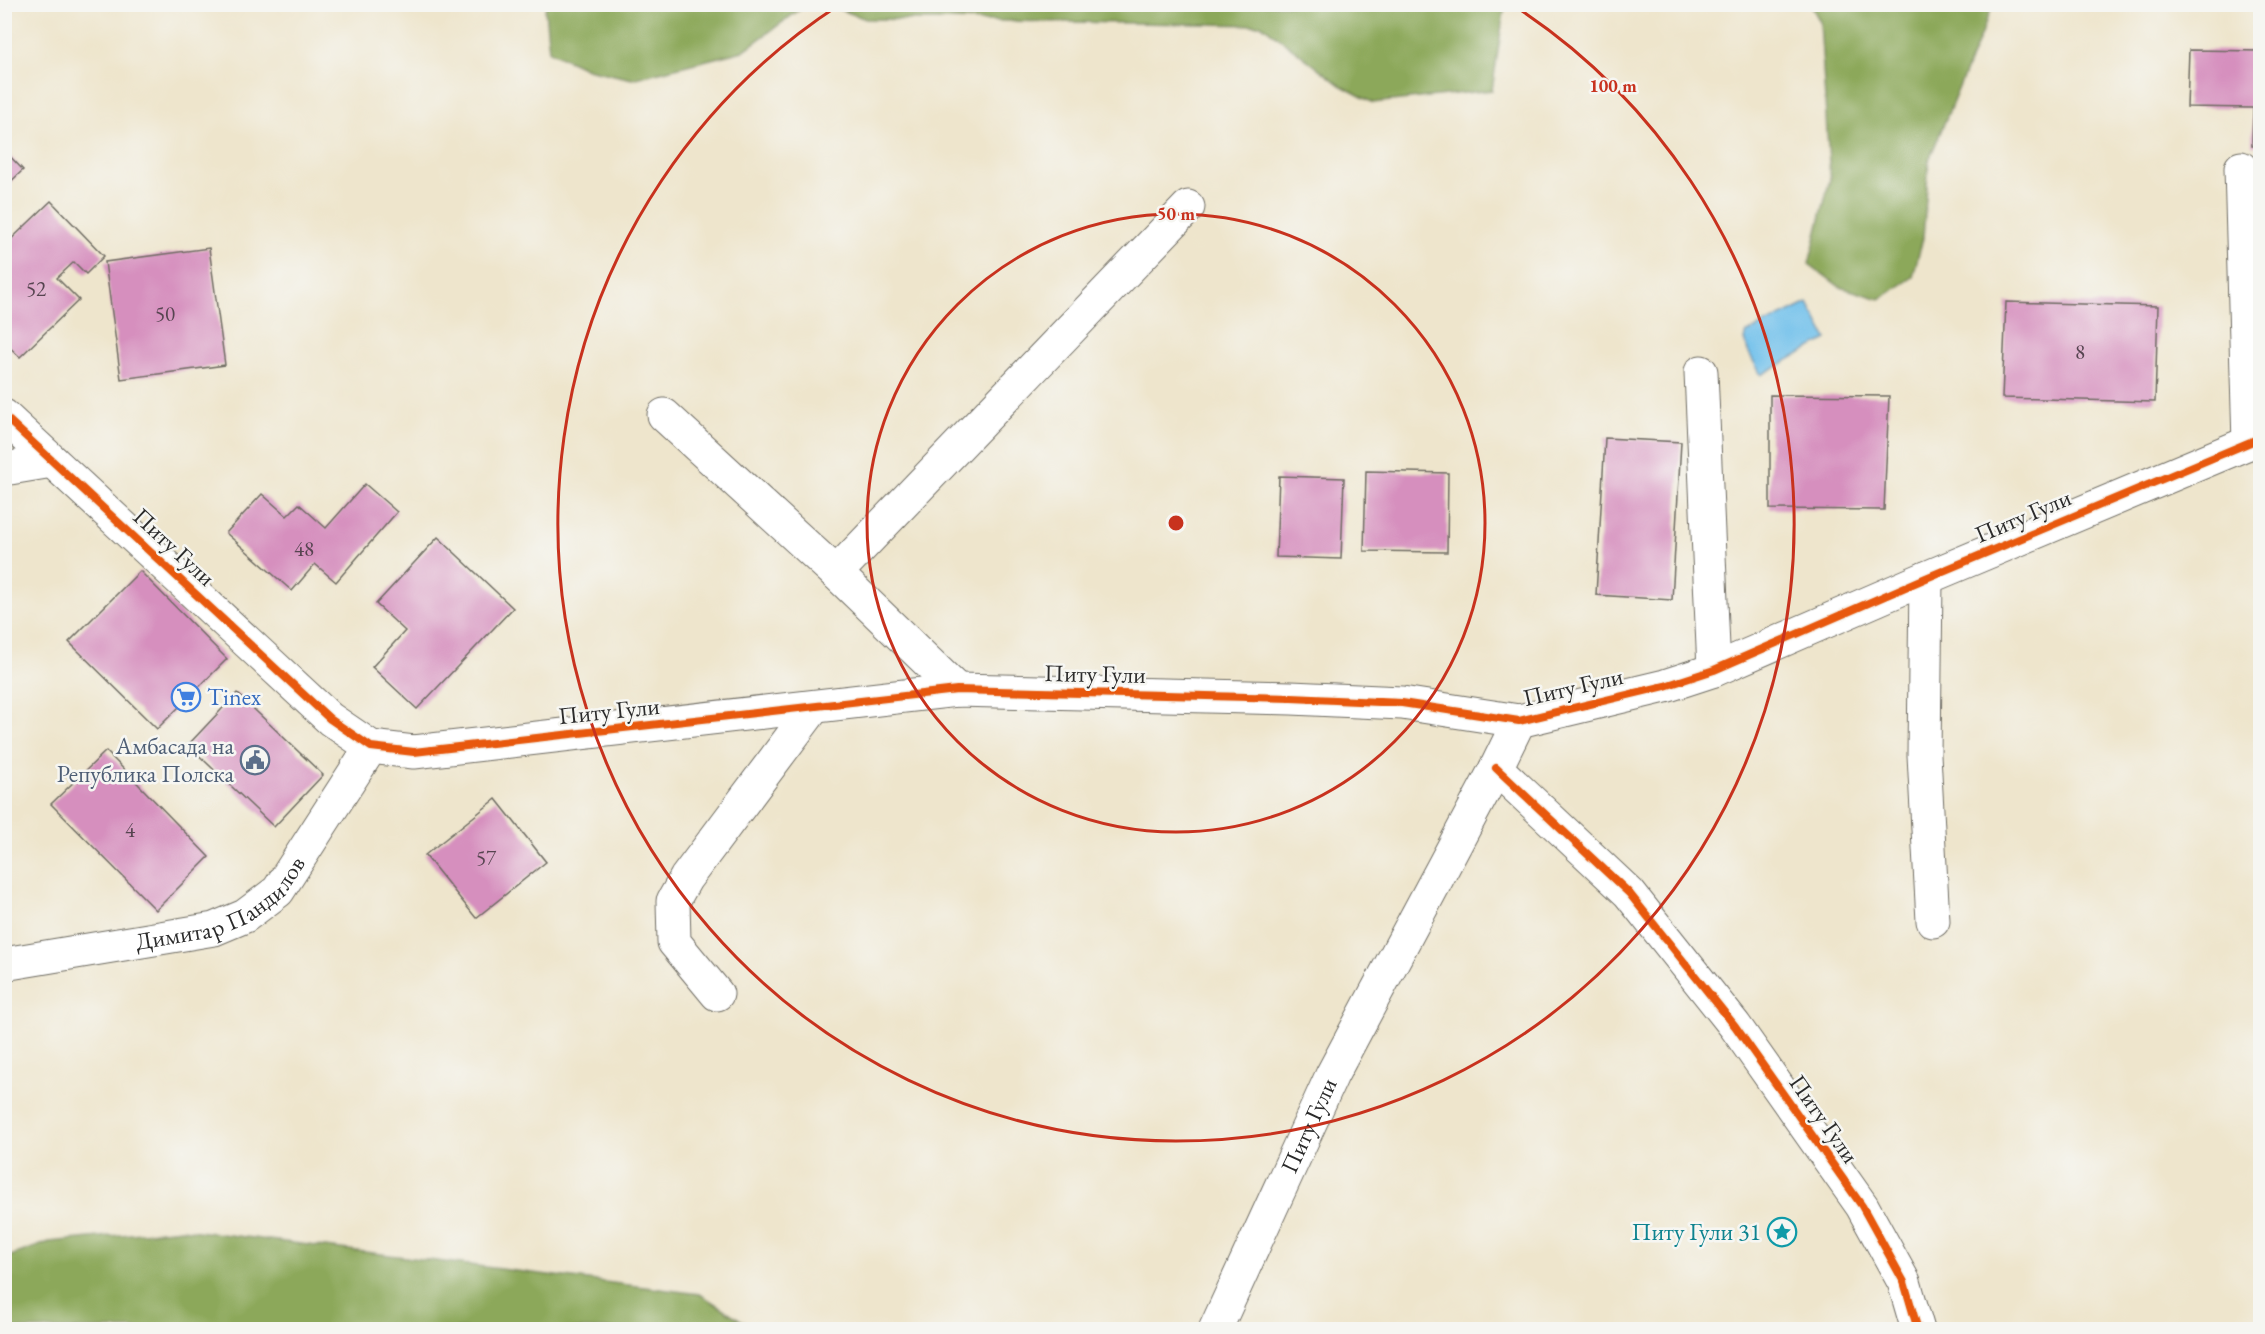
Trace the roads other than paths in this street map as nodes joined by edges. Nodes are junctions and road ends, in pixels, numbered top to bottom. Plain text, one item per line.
1 (2241, 168) dead end
2 (1188, 207) dead end
3 (1701, 372) dead end
4 (664, 415) dead end
5 (4, 416) edge
6 (2255, 441) edge
7 (52, 460) junction
8 (4, 468) edge
9 (836, 573) junction
10 (1926, 578) junction
11 (1714, 670) junction
12 (957, 690) junction
13 (814, 707) junction
14 (1518, 721) junction
15 (371, 747) junction
16 (1496, 768) junction
17 (1933, 921) dead end
18 (4, 964) edge
19 (717, 994) dead end
20 (1215, 1329) edge
21 (1918, 1329) edge

1 - 6 street, Питу Гули
2 - 9 street
3 - 11 street
4 - 9 street
5 - 7 street, Питу Гули
6 - 10 street, Питу Гули
7 - 8 street
7 - 15 street, Питу Гули
9 - 12 street
10 - 11 street, Питу Гули
10 - 17 street
11 - 14 street, Питу Гули
12 - 13 street, Питу Гули
12 - 14 street, Питу Гули
13 - 15 street, Питу Гули
13 - 19 street
14 - 16 street, Питу Гули
15 - 18 street, Димитар Пандилов
16 - 20 street, Питу Гули
16 - 21 street, Питу Гули

